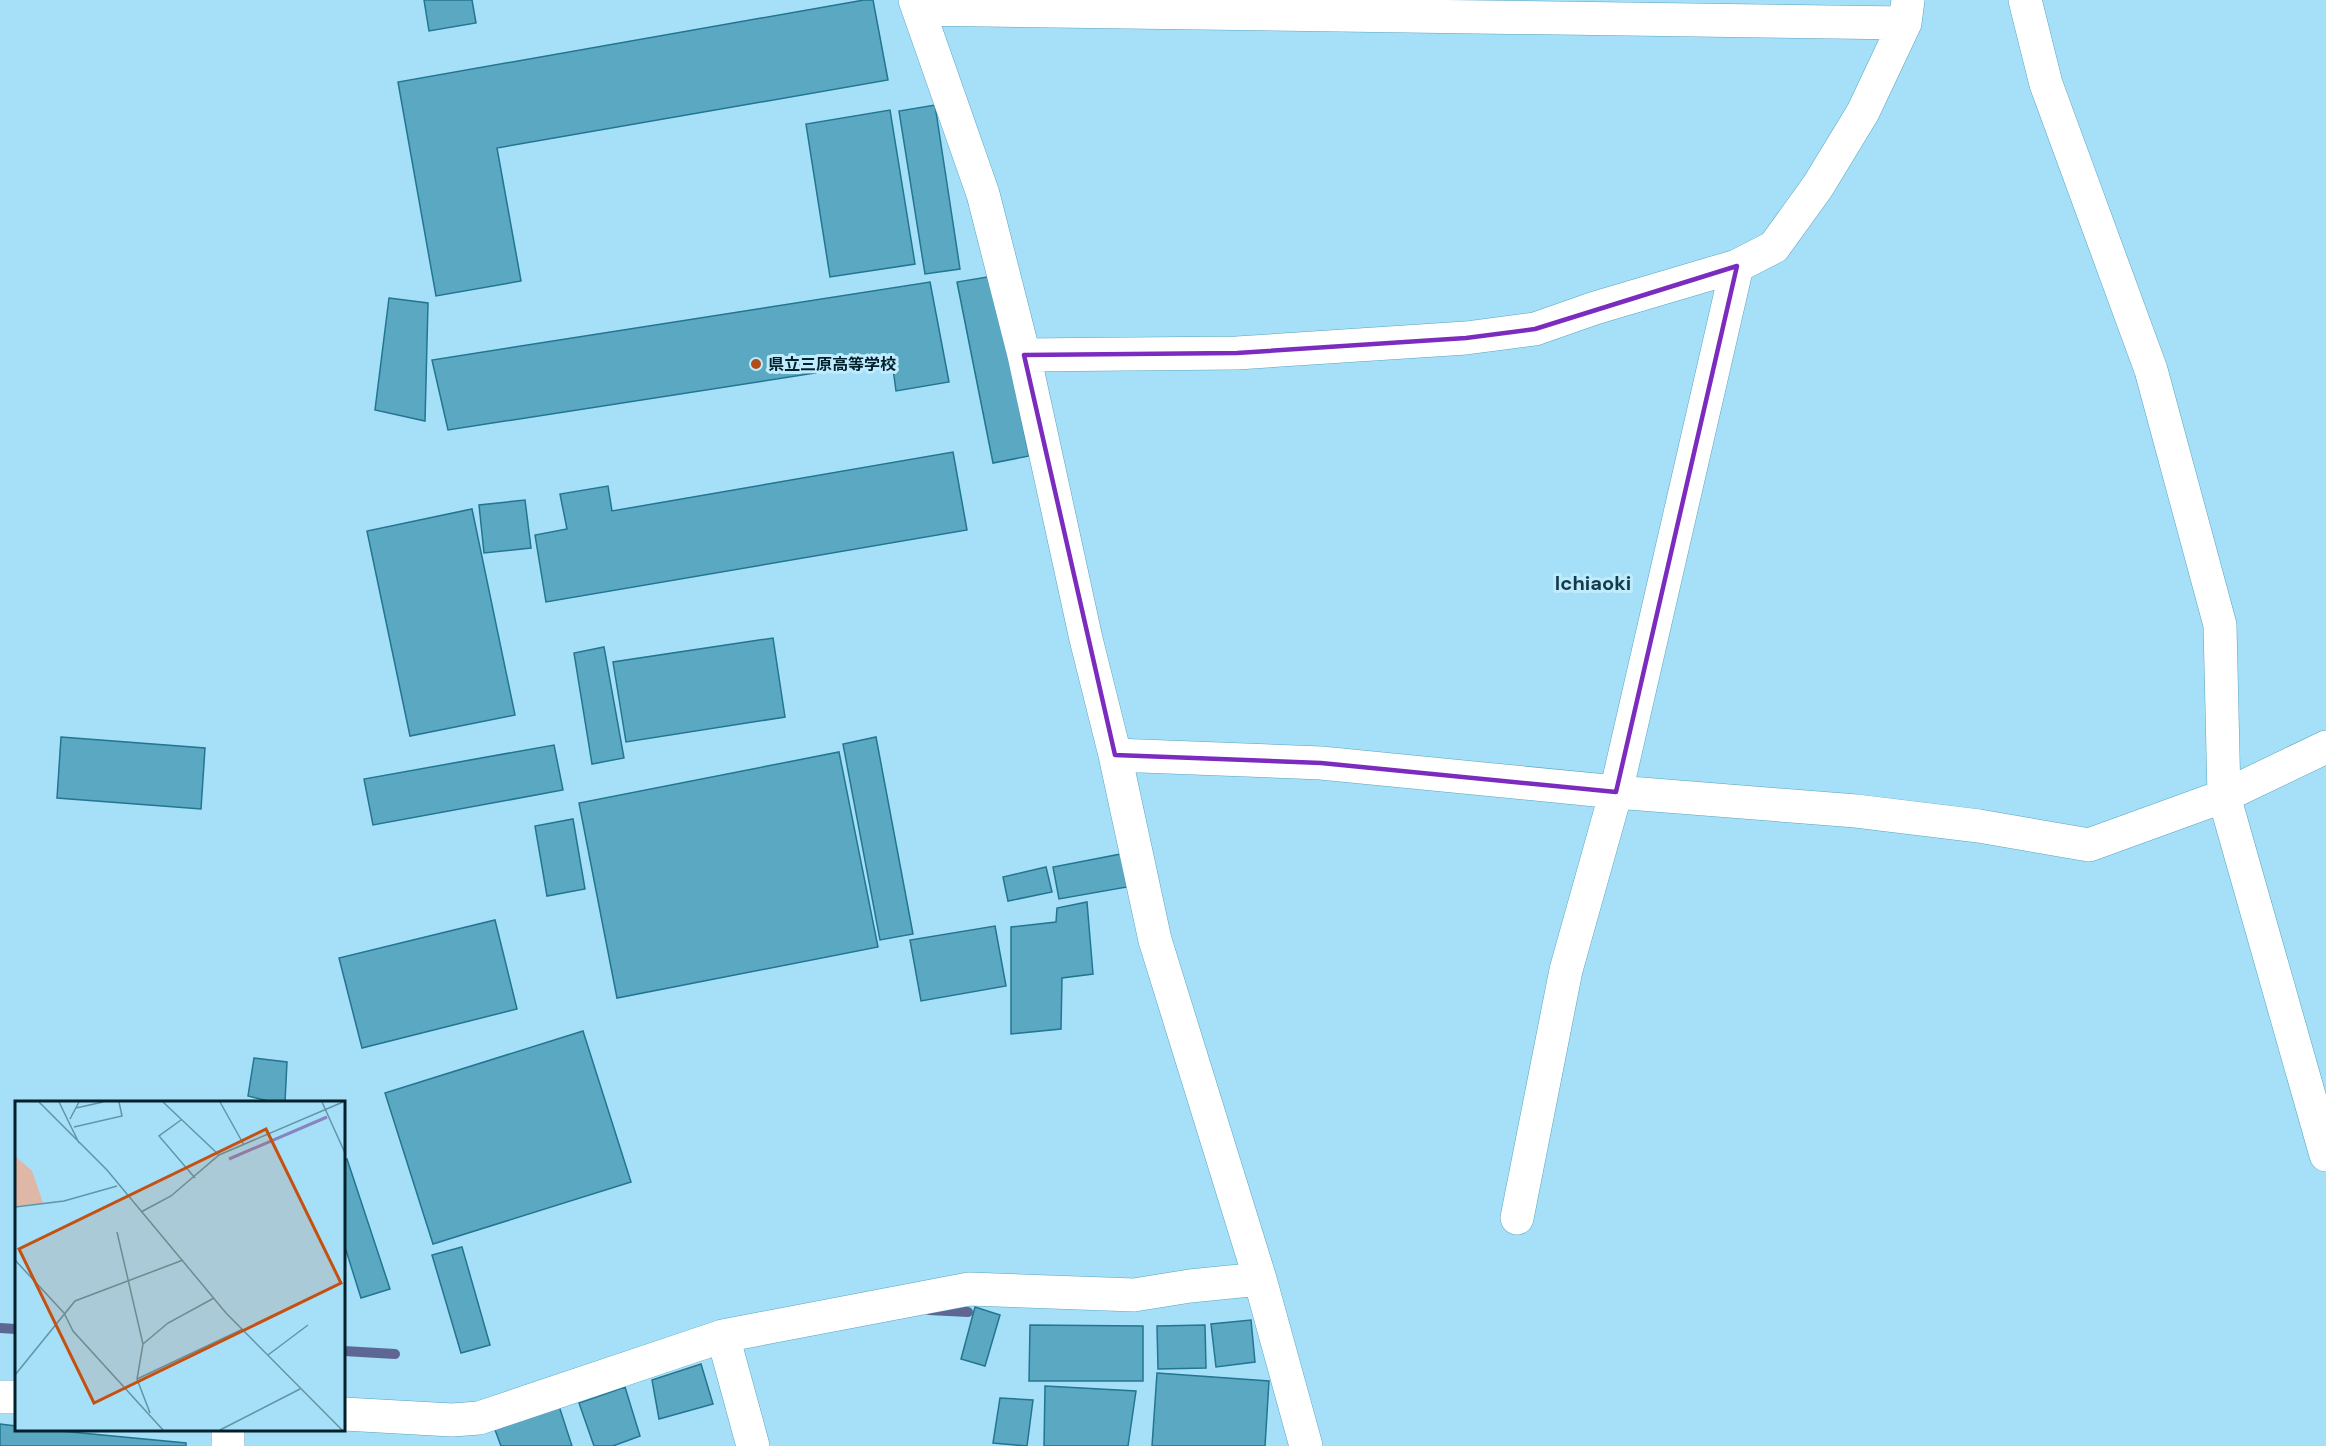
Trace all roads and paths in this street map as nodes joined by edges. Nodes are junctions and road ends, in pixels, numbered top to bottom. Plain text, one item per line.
1 (2025, 0) edge
2 (917, 4) edge
3 (1907, 12) edge
4 (1737, 266) junction
5 (1024, 355) junction
6 (2326, 747) edge
7 (1115, 755) junction
8 (1616, 792) junction
9 (2224, 796) junction
10 (2326, 1155) edge
11 (1517, 1218) dead end
12 (1260, 1279) junction
13 (723, 1336) junction
14 (0, 1396) edge
15 (15, 1397) edge
16 (345, 1414) edge
17 (457, 1433) edge
18 (753, 1446) edge
19 (1306, 1446) edge

1 - 9 street
2 - 3 street
2 - 5 street
3 - 4 street
4 - 5 street
4 - 8 street
5 - 7 street
6 - 9 street
7 - 8 street
7 - 12 street
8 - 9 street
8 - 11 street
9 - 10 street
12 - 13 street
12 - 19 street
13 - 17 street
13 - 18 street
14 - 15 street
16 - 17 street

